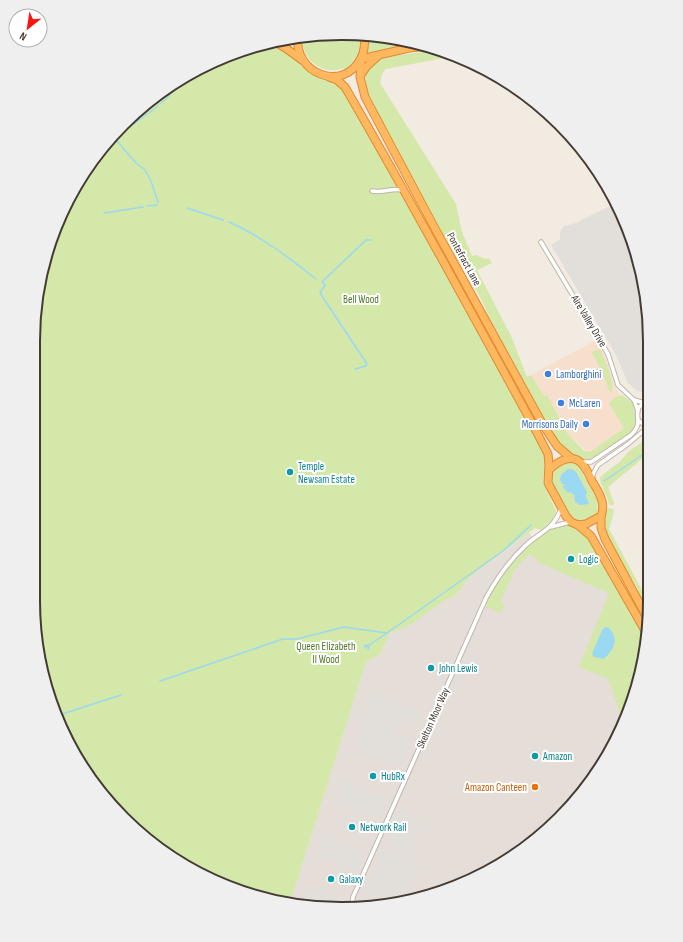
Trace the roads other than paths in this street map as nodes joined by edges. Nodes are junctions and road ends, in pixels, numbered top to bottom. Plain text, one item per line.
1 (365, 41) edge
2 (298, 44) edge
3 (283, 46) edge
4 (410, 48) edge
5 (382, 54) junction
6 (361, 59) junction
7 (302, 60) junction
8 (329, 77) junction
9 (360, 77) junction
10 (400, 180) junction
11 (392, 190) junction
12 (372, 191) dead end
13 (405, 191) junction
14 (541, 242) dead end
15 (634, 400) junction
16 (643, 402) edge
17 (643, 405) edge
18 (638, 411) junction
19 (638, 420) junction
20 (643, 424) edge
21 (643, 431) edge
22 (571, 458) junction
23 (581, 463) junction
24 (548, 471) junction
25 (592, 480) junction
26 (562, 508) junction
27 (601, 516) junction
28 (570, 522) junction
29 (578, 526) junction
30 (550, 527) junction
31 (643, 609) edge
32 (642, 624) edge
33 (353, 901) edge

1 - 6 highway
2 - 7 highway
3 - 7 highway, Pontefract Lane
4 - 5 highway
5 - 6 highway
5 - 9 highway
6 - 8 highway
6 - 9 highway, Pontefract Lane
7 - 8 highway, Pontefract Lane
8 - 10 highway, Pontefract Lane
9 - 22 highway, Pontefract Lane
10 - 11 street
10 - 13 highway, Pontefract Lane
11 - 12 street
11 - 13 street
13 - 24 highway, Pontefract Lane
14 - 15 street, Aire Valley Drive
15 - 16 street, Aire Valley Drive
15 - 18 street, Aire Valley Drive
17 - 18 street
18 - 19 street, Aire Valley Drive
19 - 20 street
19 - 23 street
21 - 25 street
22 - 23 highway
22 - 24 highway
23 - 25 highway
24 - 26 highway
25 - 27 highway
26 - 28 highway
26 - 30 street, Skelton Moor Way
27 - 29 highway
27 - 31 highway
28 - 29 highway
28 - 30 street, Skelton Moor Way
29 - 32 highway
30 - 33 street, Skelton Moor Way

